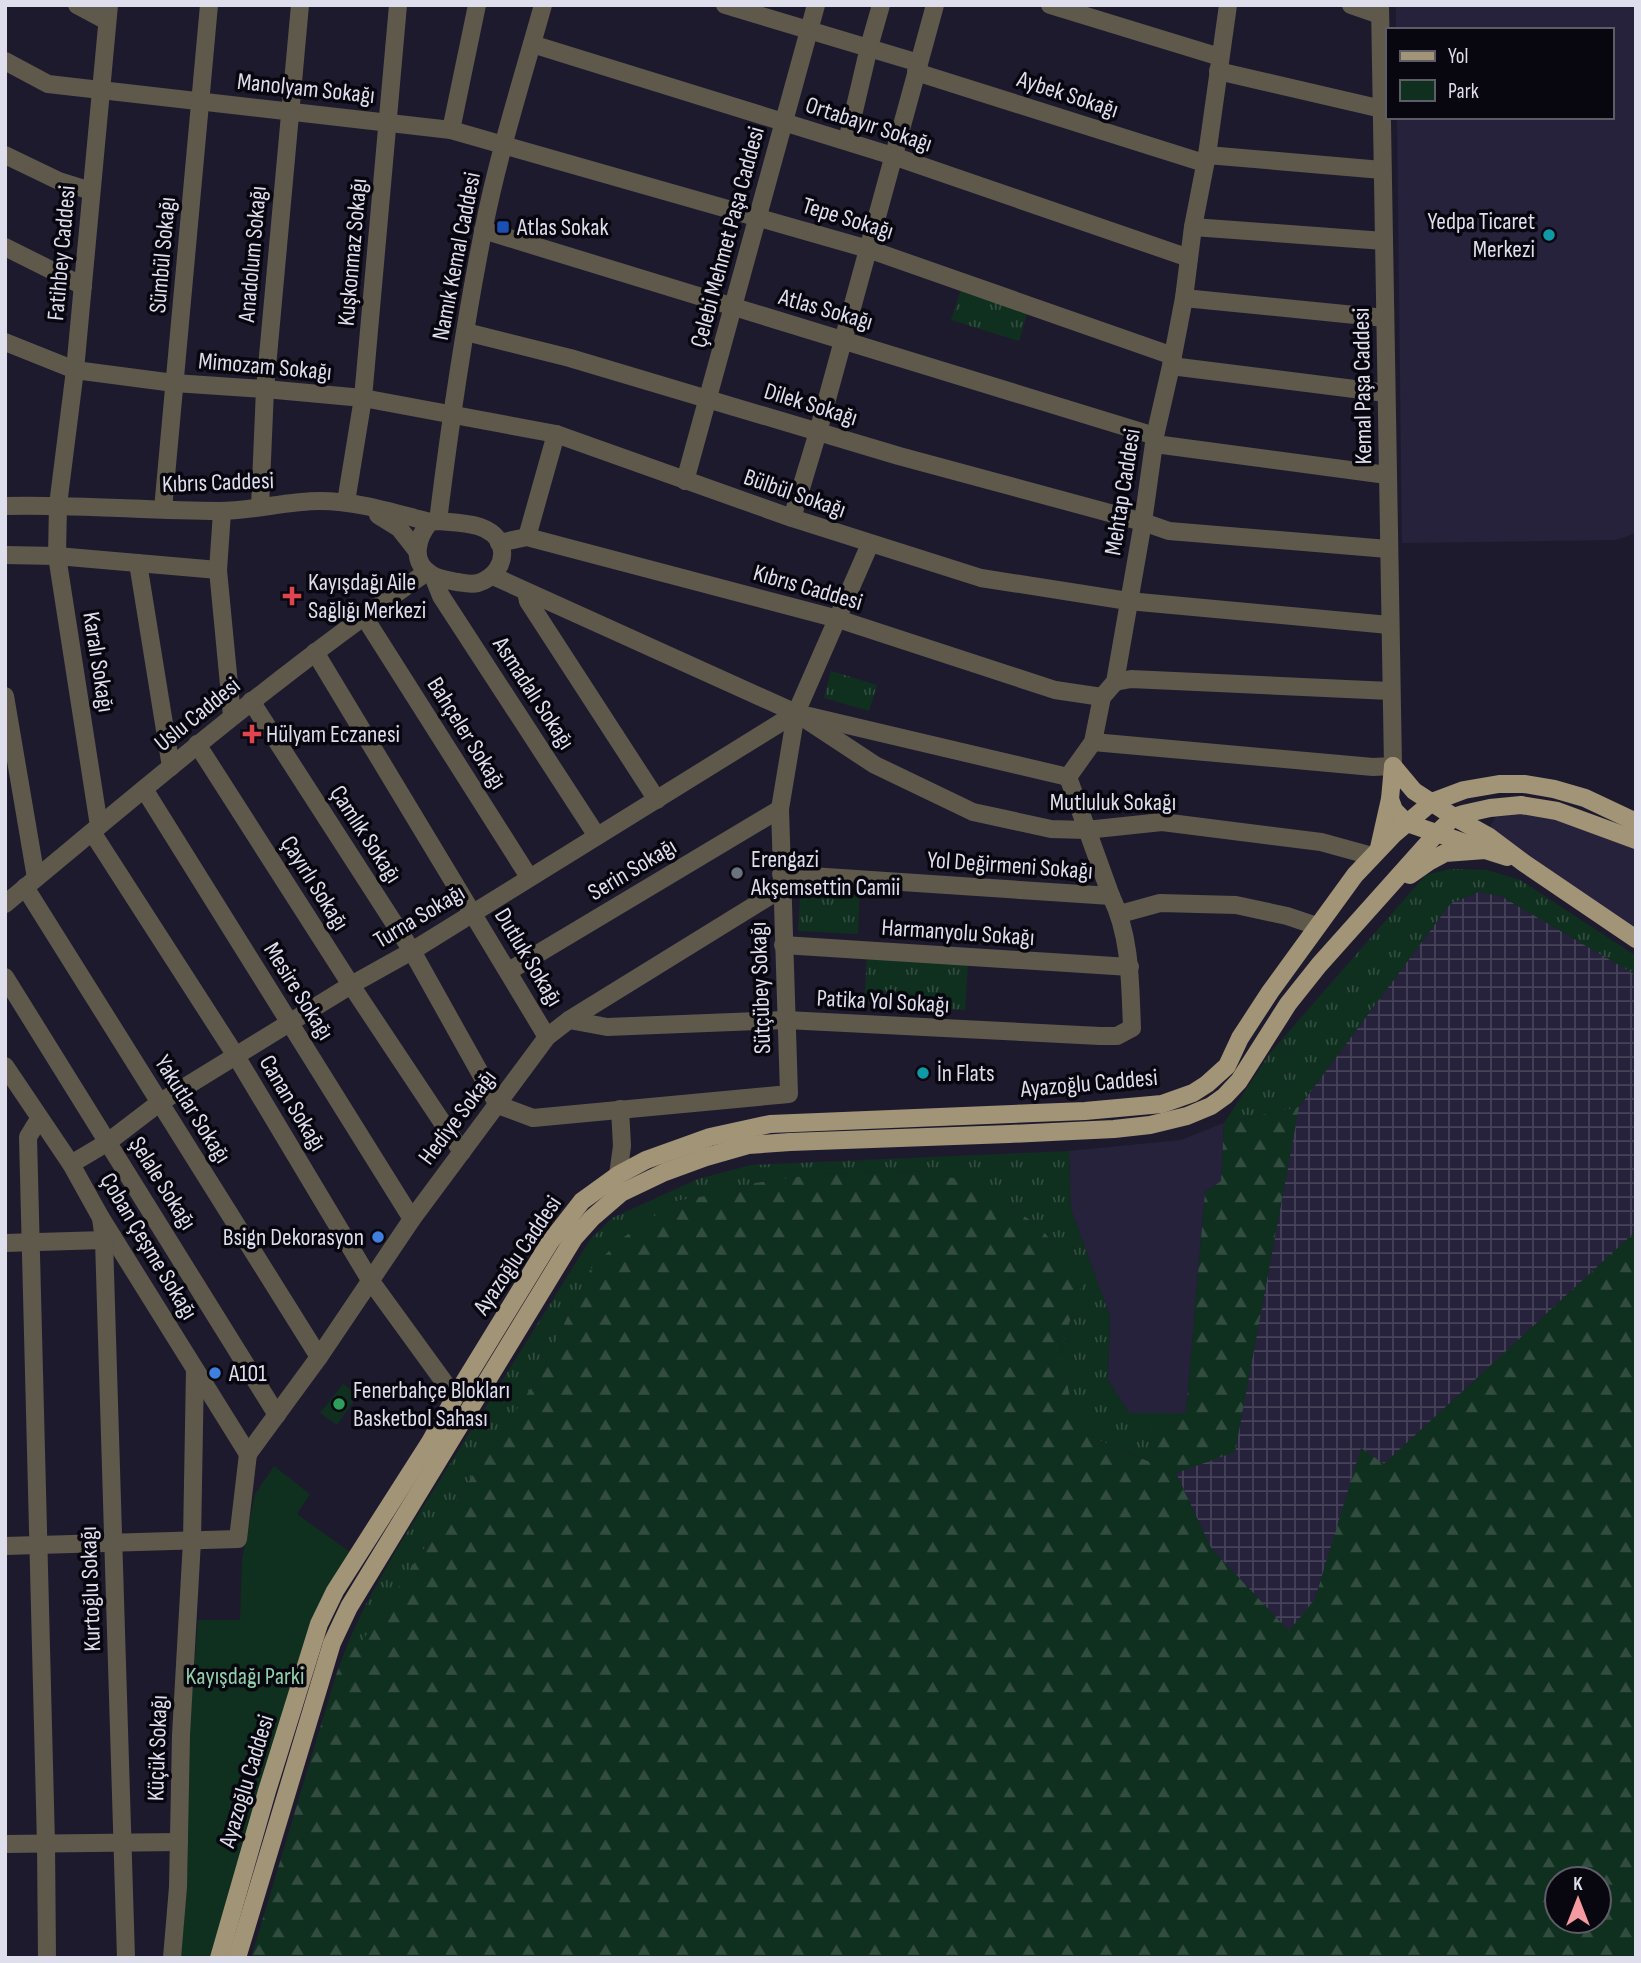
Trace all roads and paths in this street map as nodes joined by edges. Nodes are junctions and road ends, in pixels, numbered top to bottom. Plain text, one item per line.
1 (76, 5) edge
2 (209, 5) edge
3 (300, 5) edge
4 (398, 5) edge
5 (477, 5) edge
6 (543, 5) edge
7 (725, 5) edge
8 (816, 5) edge
9 (881, 5) edge
10 (934, 5) edge
11 (1050, 5) edge
12 (1228, 5) edge
13 (1351, 5) edge
14 (1380, 10) edge
15 (108, 13) edge
16 (809, 29) junction
17 (532, 44) junction
18 (869, 47) junction
19 (5, 61) edge
20 (1219, 64) junction
21 (918, 68) junction
22 (101, 90) junction
23 (201, 101) junction
24 (1382, 109) junction
25 (289, 111) junction
26 (388, 122) junction
27 (784, 122) junction
28 (451, 130) junction
29 (846, 141) junction
30 (504, 144) junction
31 (5, 155) edge
32 (893, 156) junction
33 (1206, 159) junction
34 (1382, 170) junction
35 (92, 191) junction
36 (758, 216) junction
37 (1192, 227) junction
38 (483, 230) junction
39 (1384, 241) junction
40 (5, 247) edge
41 (868, 249) junction
42 (1189, 258) junction
43 (83, 286) junction
44 (1184, 298) junction
45 (733, 308) junction
46 (1385, 317) junction
47 (466, 332) junction
48 (843, 339) junction
49 (6, 344) edge
50 (1172, 361) junction
51 (75, 370) junction
52 (174, 383) junction
53 (265, 389) junction
54 (1386, 393) junction
55 (363, 398) junction
56 (708, 399) junction
57 (451, 414) junction
58 (818, 432) junction
59 (556, 434) junction
60 (1155, 440) junction
61 (1387, 475) junction
62 (685, 481) junction
63 (353, 503) junction
64 (58, 505) junction
65 (5, 506) edge
66 (260, 507) junction
67 (163, 509) junction
68 (222, 512) junction
69 (792, 518) junction
70 (434, 522) junction
71 (1143, 522) junction
72 (527, 537) junction
73 (499, 543) junction
74 (870, 544) junction
75 (1388, 549) junction
76 (417, 551) junction
77 (5, 555) edge
78 (57, 556) junction
79 (138, 563) junction
80 (218, 570) junction
81 (430, 574) junction
82 (493, 576) junction
83 (526, 592) junction
84 (1128, 601) junction
85 (363, 615) junction
86 (838, 619) junction
87 (1389, 625) junction
88 (315, 652) junction
89 (1115, 682) junction
90 (1390, 691) junction
91 (5, 696) edge
92 (1102, 697) junction
93 (251, 701) junction
94 (796, 713) junction
95 (232, 716) junction
96 (1093, 742) junction
97 (197, 744) junction
98 (1393, 766) junction
99 (171, 767) junction
100 (1068, 777) junction
101 (145, 789) junction
102 (1390, 799) junction
103 (657, 800) junction
104 (1432, 802) junction
105 (780, 809) junction
106 (1481, 810) junction
107 (1454, 817) junction
108 (1636, 822) edge
109 (1407, 823) junction
110 (96, 829) junction
111 (1086, 830) junction
112 (1437, 833) junction
113 (597, 836) junction
114 (1636, 840) edge
115 (1487, 843) junction
116 (1376, 852) junction
117 (529, 877) junction
118 (781, 882) junction
119 (31, 883) junction
120 (1385, 892) junction
121 (1111, 896) junction
122 (5, 904) edge
123 (473, 912) junction
124 (1120, 914) junction
125 (1317, 926) junction
126 (1636, 939) edge
127 (783, 945) junction
128 (412, 951) junction
129 (1130, 967) junction
130 (509, 971) junction
131 (5, 977) edge
132 (351, 985) junction
133 (569, 1020) junction
134 (786, 1020) junction
135 (290, 1023) junction
136 (547, 1037) junction
137 (236, 1056) junction
138 (5, 1066) edge
139 (159, 1103) junction
140 (498, 1105) junction
141 (620, 1109) junction
142 (39, 1119) junction
143 (108, 1142) junction
144 (462, 1153) junction
145 (71, 1164) junction
146 (618, 1175) junction
147 (101, 1218) junction
148 (412, 1219) junction
149 (104, 1240) junction
150 (31, 1242) junction
151 (5, 1243) edge
152 (370, 1280) junction
153 (319, 1357) junction
154 (195, 1369) junction
155 (455, 1397) junction
156 (277, 1415) junction
157 (248, 1460) junction
158 (192, 1541) junction
159 (114, 1543) junction
160 (38, 1545) junction
161 (5, 1546) edge
162 (179, 1842) junction
163 (123, 1843) junction
164 (5, 1844) edge
165 (46, 1844) junction
166 (47, 1958) edge
167 (126, 1958) edge
168 (172, 1958) edge
169 (219, 1958) edge
170 (237, 1958) edge

1 - 15 street
2 - 23 street, Sümbül Sokağı
3 - 25 street, Anadolum Sokağı
4 - 26 street, Kuşkonmaz Sokağı
5 - 28 street
6 - 17 street, Namık Kemal Caddesi
7 - 16 street, Aybek Sokağı
8 - 16 street, Çelebi Mehmet Paşa Caddesi
9 - 18 street
10 - 21 street
11 - 20 street
12 - 20 street, Mehtap Caddesi
13 - 14 street
14 - 24 street, Kemal Paşa Caddesi
15 - 22 street, Fatihbey Caddesi
16 - 18 street, Aybek Sokağı
16 - 27 street, Çelebi Mehmet Paşa Caddesi
17 - 27 street, Ortabayır Sokağı
17 - 30 street, Namık Kemal Caddesi
18 - 21 street, Aybek Sokağı
18 - 29 street
19 - 22 street, Manolyam Sokağı
20 - 24 street
20 - 33 street, Mehtap Caddesi
21 - 32 street
21 - 33 street, Aybek Sokağı
22 - 23 street, Manolyam Sokağı
22 - 35 street, Fatihbey Caddesi
23 - 25 street, Manolyam Sokağı
23 - 52 street, Sümbül Sokağı
24 - 34 street, Kemal Paşa Caddesi
25 - 26 street, Manolyam Sokağı
25 - 53 street, Anadolum Sokağı
26 - 28 street, Manolyam Sokağı
26 - 55 street, Kuşkonmaz Sokağı
27 - 29 street, Ortabayır Sokağı
27 - 36 street, Çelebi Mehmet Paşa Caddesi
28 - 30 street, Manolyam Sokağı
29 - 32 street, Ortabayır Sokağı
30 - 36 street, Tepe Sokağı
30 - 38 street, Namık Kemal Caddesi
31 - 35 street
32 - 41 street
32 - 42 street, Ortabayır Sokağı
33 - 34 street, Aybek Sokağı
33 - 37 street, Mehtap Caddesi
34 - 39 street, Kemal Paşa Caddesi
35 - 43 street, Fatihbey Caddesi
36 - 41 street, Tepe Sokağı
36 - 45 street, Çelebi Mehmet Paşa Caddesi
37 - 39 street
37 - 42 street, Mehtap Caddesi
38 - 45 street, Atlas Sokağı
38 - 47 street, Namık Kemal Caddesi
39 - 46 street, Kemal Paşa Caddesi
40 - 43 street
41 - 48 street
41 - 50 street, Tepe Sokağı
42 - 44 street, Mehtap Caddesi
43 - 51 street, Fatihbey Caddesi
44 - 46 street
44 - 50 street, Mehtap Caddesi
45 - 48 street, Atlas Sokağı
45 - 56 street, Çelebi Mehmet Paşa Caddesi
46 - 54 street, Kemal Paşa Caddesi
47 - 56 street, Dilek Sokağı
47 - 57 street, Namık Kemal Caddesi
48 - 58 street
48 - 60 street, Atlas Sokağı
49 - 51 street, Mimozam Sokağı
50 - 54 street, Tepe Sokağı
50 - 60 street, Mehtap Caddesi
51 - 52 street, Mimozam Sokağı
51 - 64 street, Fatihbey Caddesi
52 - 53 street, Mimozam Sokağı
52 - 67 street, Sümbül Sokağı
53 - 55 street, Mimozam Sokağı
53 - 66 street, Anadolum Sokağı
54 - 61 street, Kemal Paşa Caddesi
55 - 57 street, Mimozam Sokağı
55 - 63 street, Kuşkonmaz Sokağı
56 - 58 street, Dilek Sokağı
56 - 62 street, Çelebi Mehmet Paşa Caddesi
57 - 59 street, Bülbül Sokağı
57 - 70 street, Namık Kemal Caddesi
58 - 69 street
58 - 71 street, Dilek Sokağı
59 - 62 street, Bülbül Sokağı
59 - 72 street
60 - 61 street, Atlas Sokağı
60 - 71 street, Mehtap Caddesi
61 - 75 street, Kemal Paşa Caddesi
62 - 69 street, Bülbül Sokağı
63 - 66 street, Kıbrıs Caddesi
63 - 70 street, Kıbrıs Caddesi
63 - 76 street
64 - 65 street, Kıbrıs Caddesi
64 - 67 street, Kıbrıs Caddesi
64 - 78 street, Karalı Sokağı
66 - 68 street, Kıbrıs Caddesi
67 - 68 street, Kıbrıs Caddesi
68 - 80 street
69 - 74 street, Bülbül Sokağı
70 - 73 street
70 - 76 street
71 - 75 street, Dilek Sokağı
71 - 84 street, Mehtap Caddesi
72 - 73 street, Kıbrıs Caddesi
72 - 86 street, Kıbrıs Caddesi
73 - 82 street
74 - 84 street, Bülbül Sokağı
74 - 86 street, Sütçübey Sokağı
75 - 87 street, Kemal Paşa Caddesi
76 - 81 street
77 - 78 street
78 - 79 street
78 - 110 street, Karalı Sokağı
79 - 80 street
79 - 99 street
80 - 95 street
81 - 82 street
81 - 85 street, Uslu Caddesi
81 - 113 street, Asmadalı Sokağı
82 - 83 street
83 - 94 street
83 - 103 street
84 - 87 street, Bülbül Sokağı
84 - 89 street, Mehtap Caddesi
85 - 88 street, Uslu Caddesi
85 - 117 street, Bahçeler Sokağı
86 - 92 street, Kıbrıs Caddesi
86 - 94 street, Sütçübey Sokağı
87 - 90 street, Kemal Paşa Caddesi
88 - 93 street, Uslu Caddesi
88 - 123 street, Dutluk Sokağı
89 - 90 street
89 - 92 street
90 - 98 street, Kemal Paşa Caddesi
91 - 119 street
92 - 96 street
93 - 95 street, Uslu Caddesi
93 - 128 street, Çamlık Sokağı
94 - 100 street
94 - 103 street, Turna Sokağı
94 - 105 street, Sütçübey Sokağı
94 - 111 street, Mutluluk Sokağı
95 - 97 street, Uslu Caddesi
96 - 98 street
96 - 100 street
97 - 99 street, Uslu Caddesi
97 - 132 street, Çayırlı Sokağı
98 - 102 main road
98 - 104 main road
99 - 101 street, Uslu Caddesi
100 - 111 street
101 - 110 street, Uslu Caddesi
101 - 135 street, Mesire Sokağı
102 - 109 main road
102 - 116 main road
103 - 113 street, Turna Sokağı
104 - 107 main road
104 - 108 main road, Ayazoğlu Caddesi
104 - 109 main road, Ayazoğlu Caddesi
105 - 118 street, Sütçübey Sokağı
105 - 130 street, Serin Sokağı
106 - 107 main road
106 - 114 main road
106 - 115 main road
107 - 112 main road
107 - 115 main road
109 - 112 main road
109 - 116 main road, Ayazoğlu Caddesi
110 - 119 street, Uslu Caddesi
110 - 137 street, Canan Sokağı
111 - 116 street, Mutluluk Sokağı
111 - 121 street
112 - 115 main road
112 - 120 main road
113 - 117 street, Turna Sokağı
115 - 120 main road
115 - 126 main road
116 - 125 main road, Ayazoğlu Caddesi
117 - 123 street, Turna Sokağı
118 - 121 street, Yol Değirmeni Sokağı
118 - 127 street, Sütçübey Sokağı
118 - 133 street, Hediye Sokağı
119 - 122 street, Uslu Caddesi
119 - 139 street, Yakutlar Sokağı
120 - 170 main road, Ayazoğlu Caddesi
121 - 124 street
123 - 128 street, Turna Sokağı
123 - 130 street, Dutluk Sokağı
124 - 125 street
124 - 129 street
125 - 146 main road, Ayazoğlu Caddesi
127 - 129 street, Harmanyolu Sokağı
127 - 134 street, Sütçübey Sokağı
128 - 132 street, Turna Sokağı
128 - 140 street, Çamlık Sokağı
129 - 134 street, Patika Yol Sokağı
130 - 136 street, Dutluk Sokağı
131 - 143 street, Şelale Sokağı
132 - 135 street, Turna Sokağı
132 - 144 street, Çayırlı Sokağı
133 - 134 street, Patika Yol Sokağı
133 - 136 street, Hediye Sokağı
134 - 141 street, Sütçübey Sokağı
135 - 137 street, Turna Sokağı
135 - 148 street, Mesire Sokağı
136 - 140 street, Hediye Sokağı
137 - 139 street, Turna Sokağı
137 - 152 street, Canan Sokağı
138 - 142 street, Çoban Çeşme Sokağı
139 - 143 street, Turna Sokağı
139 - 153 street, Yakutlar Sokağı
140 - 141 street
140 - 144 street, Hediye Sokağı
141 - 146 street
142 - 145 street, Çoban Çeşme Sokağı
142 - 150 street
143 - 145 street, Turna Sokağı
143 - 156 street, Şelale Sokağı
144 - 148 street, Hediye Sokağı
145 - 147 street, Çoban Çeşme Sokağı
146 - 155 main road, Ayazoğlu Caddesi
147 - 149 street, Kurtoğlu Sokağı
147 - 154 street, Çoban Çeşme Sokağı
148 - 152 street, Hediye Sokağı
149 - 150 street
149 - 159 street, Kurtoğlu Sokağı
150 - 151 street
150 - 160 street
152 - 153 street, Hediye Sokağı
152 - 155 street, Canan Sokağı
153 - 156 street, Hediye Sokağı
154 - 157 street, Çoban Çeşme Sokağı
154 - 158 street, Küçük Sokağı
155 - 169 main road, Ayazoğlu Caddesi
156 - 157 street, Hediye Sokağı
157 - 158 street
158 - 159 street
158 - 162 street, Küçük Sokağı
159 - 160 street
159 - 163 street, Kurtoğlu Sokağı
160 - 161 street
160 - 165 street
162 - 163 street
162 - 168 street, Küçük Sokağı
163 - 165 street
163 - 167 street, Kurtoğlu Sokağı
164 - 165 street
165 - 166 street

